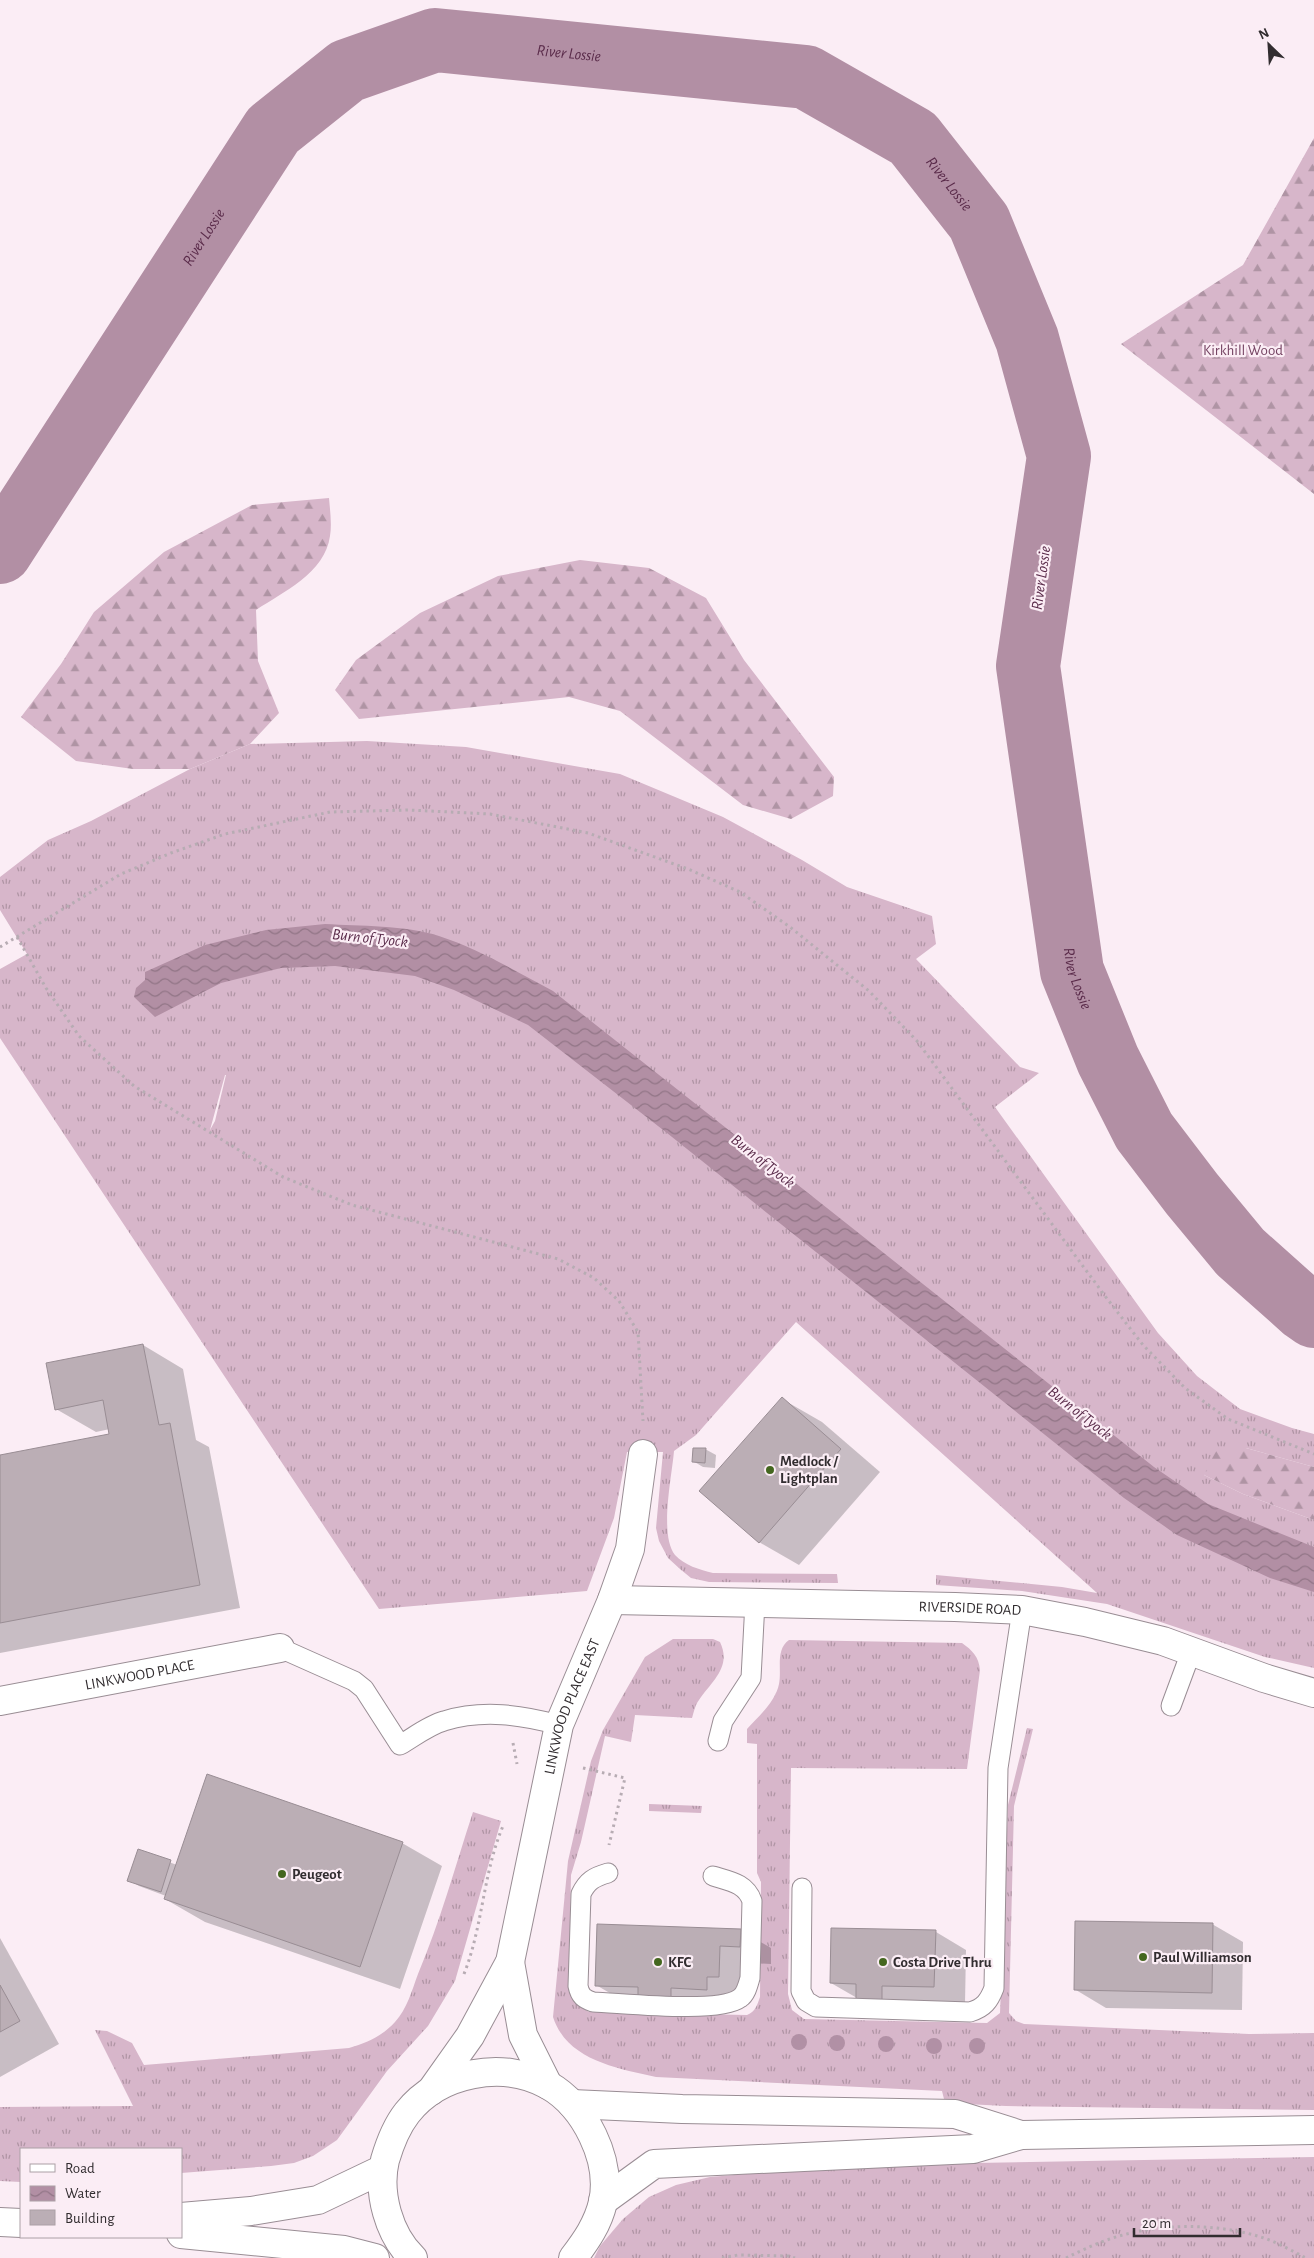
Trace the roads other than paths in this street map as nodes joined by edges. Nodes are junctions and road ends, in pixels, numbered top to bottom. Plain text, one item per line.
1 (643, 1454) road end
2 (612, 1600) junction
3 (755, 1602) junction
4 (1022, 1610) junction
5 (280, 1648) joint
6 (1191, 1652) junction
7 (1314, 1693) edge
8 (0, 1701) edge
9 (1170, 1706) dead end
10 (559, 1726) junction
11 (718, 1741) dead end
12 (605, 1874) road end
13 (712, 1876) dead end
14 (802, 1888) dead end
15 (510, 1962) junction
16 (548, 2085) junction
17 (431, 2091) junction
18 (572, 2104) junction
19 (1314, 2130) edge
20 (1021, 2135) junction
21 (383, 2170) junction
22 (603, 2201) junction
23 (182, 2217) edge
24 (0, 2222) edge
25 (20, 2223) edge
26 (182, 2234) edge
27 (375, 2258) edge
28 (413, 2258) edge
29 (573, 2258) edge

1 - 2 main road, LINKWOOD PLACE EAST
2 - 3 main road, RIVERSIDE ROAD
2 - 10 main road, LINKWOOD PLACE EAST
3 - 4 main road, RIVERSIDE ROAD
3 - 11 lane
4 - 6 main road, RIVERSIDE ROAD
4 - 14 lane
5 - 8 main road, LINKWOOD PLACE
5 - 10 lane
6 - 7 main road, RIVERSIDE ROAD
6 - 9 lane
10 - 15 main road, LINKWOOD PLACE EAST
12 - 13 lane
15 - 16 main road, LINKWOOD PLACE EAST
15 - 17 main road, LINKWOOD PLACE EAST
16 - 17 main road
16 - 18 main road
17 - 21 main road
18 - 20 main road
18 - 22 main road
19 - 20 main road
20 - 22 main road
21 - 23 main road
21 - 28 main road
22 - 29 main road
24 - 25 main road
26 - 27 main road

